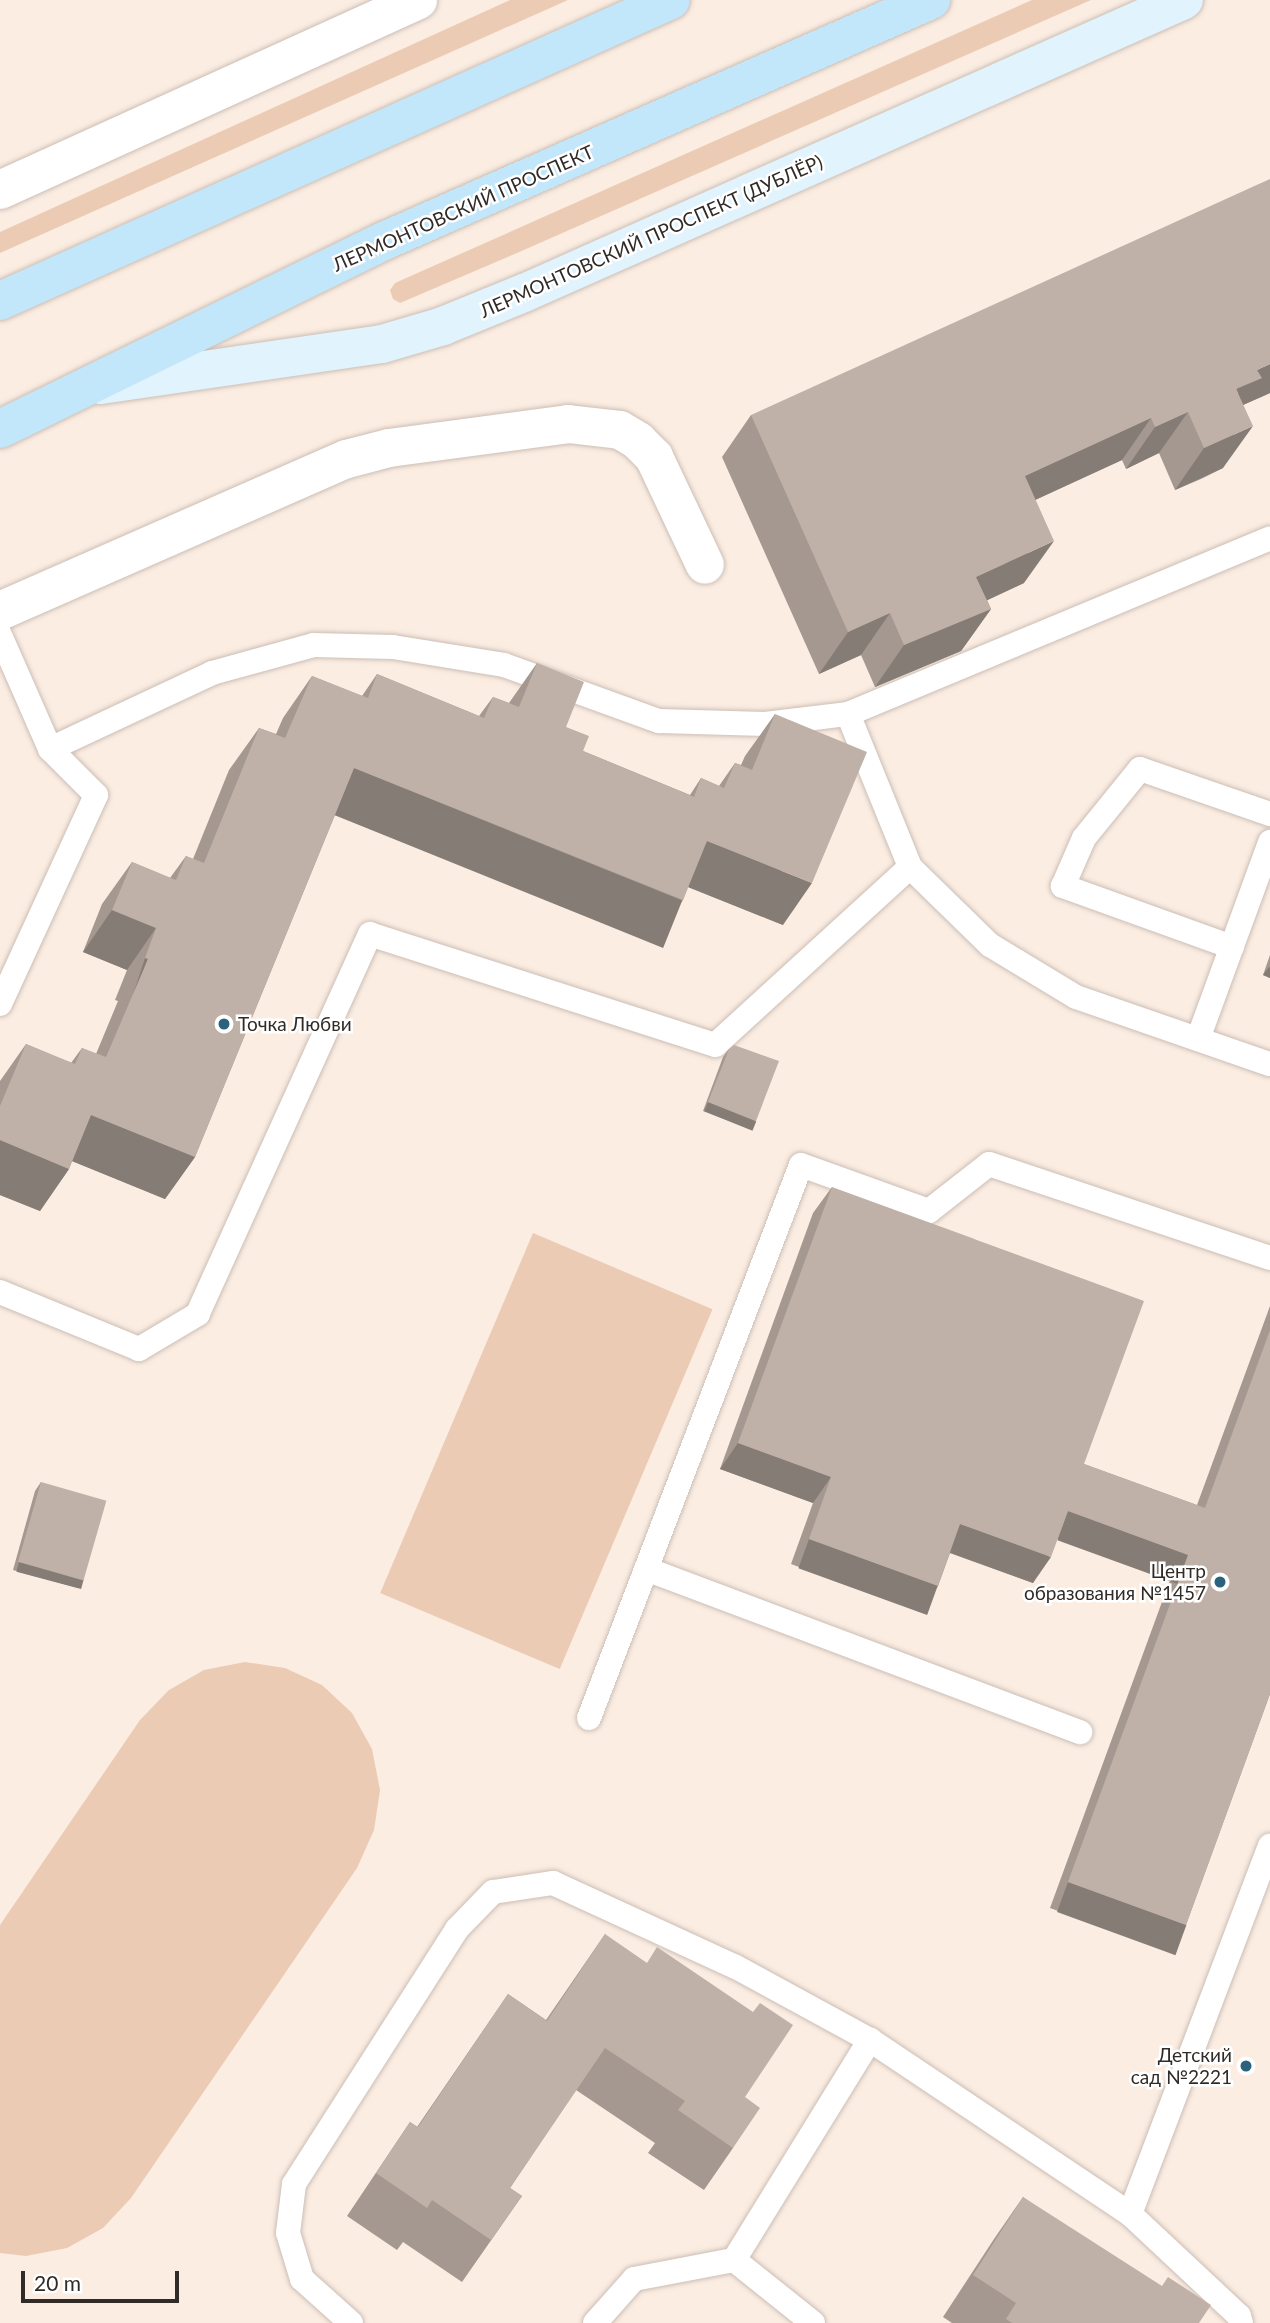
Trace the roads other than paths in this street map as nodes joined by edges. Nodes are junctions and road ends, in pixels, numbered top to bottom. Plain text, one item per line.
1 (418, 0) edge
2 (671, 0) edge
3 (931, 0) edge
4 (1184, 0) edge
5 (0, 190) edge
6 (0, 301) edge
7 (92, 386) junction
8 (0, 429) edge
9 (1270, 538) edge
10 (705, 565) dead end
11 (0, 611) edge
12 (0, 635) edge
13 (848, 714) junction
14 (50, 749) junction
15 (1270, 814) edge
16 (1270, 842) edge
17 (910, 867) junction
18 (1232, 947) junction
19 (0, 1004) edge
20 (1198, 1039) junction
21 (1270, 1064) edge
22 (1270, 1258) edge
23 (0, 1292) edge
24 (646, 1569) junction
25 (589, 1718) dead end
26 (1080, 1732) dead end
27 (1270, 1846) edge
28 (870, 2040) junction
29 (1130, 2214) junction
30 (734, 2260) junction
31 (351, 2323) edge
32 (595, 2323) edge
33 (813, 2323) edge
34 (1241, 2323) edge

1 - 5 street
2 - 6 main road
3 - 7 main road, ЛЕРМОНТОВСКИЙ ПРОСПЕКТ
4 - 7 street, ЛЕРМОНТОВСКИЙ ПРОСПЕКТ (ДУБЛЁР)
7 - 8 main road, ЛЕРМОНТОВСКИЙ ПРОСПЕКТ
9 - 13 lane
10 - 11 street
12 - 14 lane
13 - 14 lane
13 - 17 lane
14 - 19 lane
15 - 18 lane
16 - 18 lane
17 - 20 lane
17 - 23 lane
18 - 20 lane
20 - 21 lane
22 - 24 lane
24 - 25 lane
24 - 26 lane
27 - 29 lane
28 - 29 lane
28 - 30 lane
28 - 31 lane
29 - 34 lane
30 - 32 lane
30 - 33 lane

